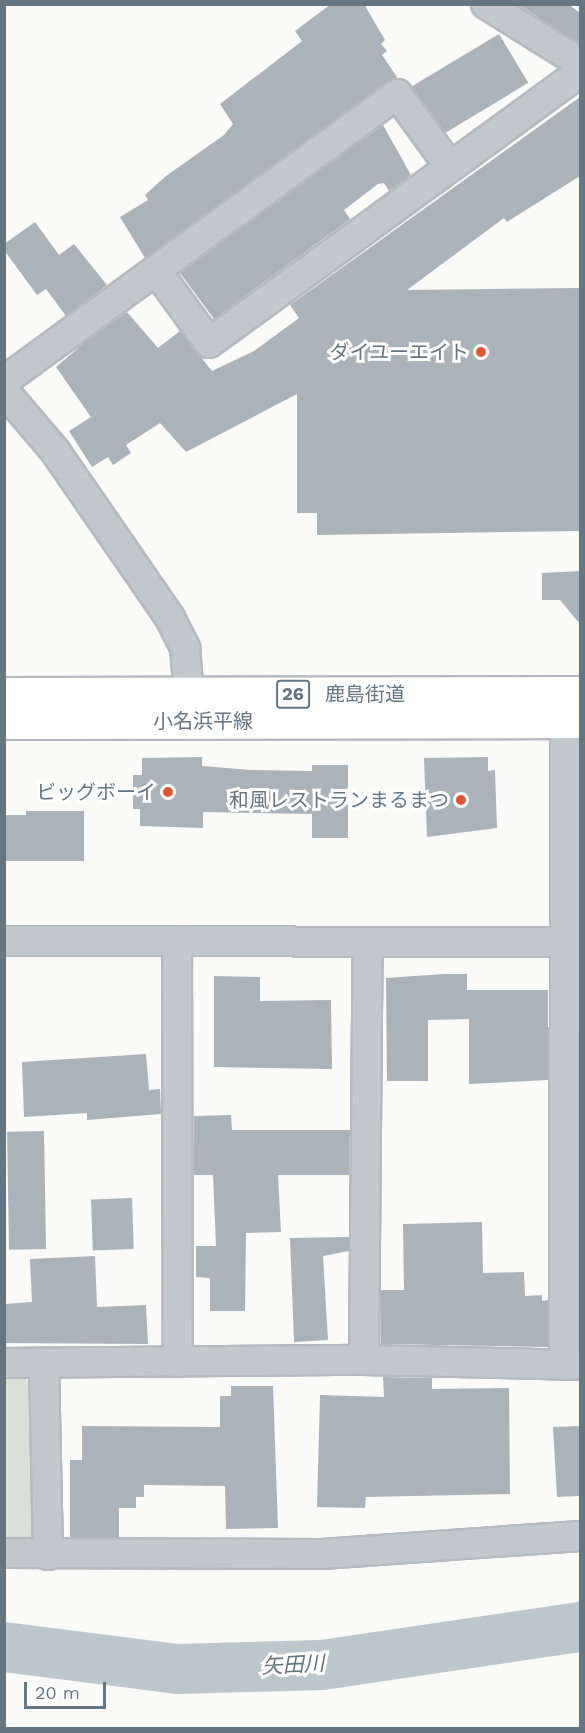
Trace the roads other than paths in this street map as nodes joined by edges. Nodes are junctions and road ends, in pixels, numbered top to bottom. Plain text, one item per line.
1 (486, 4) edge
2 (580, 63) edge
3 (580, 72) edge
4 (450, 167) junction
5 (156, 270) junction
6 (4, 381) edge
7 (4, 391) edge
8 (4, 694) edge
9 (189, 695) junction
10 (573, 707) edge
11 (4, 722) edge
12 (4, 941) edge
13 (177, 941) junction
14 (368, 942) junction
15 (573, 942) edge
16 (364, 1360) junction
17 (178, 1362) junction
18 (4, 1363) edge
19 (44, 1363) junction
20 (572, 1365) edge
21 (580, 1536) edge
22 (4, 1553) edge
23 (48, 1555) junction

1 - 2 street
3 - 4 street
4 - 5 street
4 - 5 street
5 - 6 street
7 - 9 street
8 - 9 main road, 鹿島街道 / 26
9 - 10 main road, 鹿島街道 / 26
10 - 11 main road, 小名浜平線 / 26
10 - 15 street
12 - 13 street
13 - 14 street
13 - 17 street
14 - 15 street
14 - 16 street
15 - 20 street
16 - 17 street
16 - 20 street
17 - 19 street
18 - 19 street
19 - 23 street
21 - 23 street
22 - 23 street

